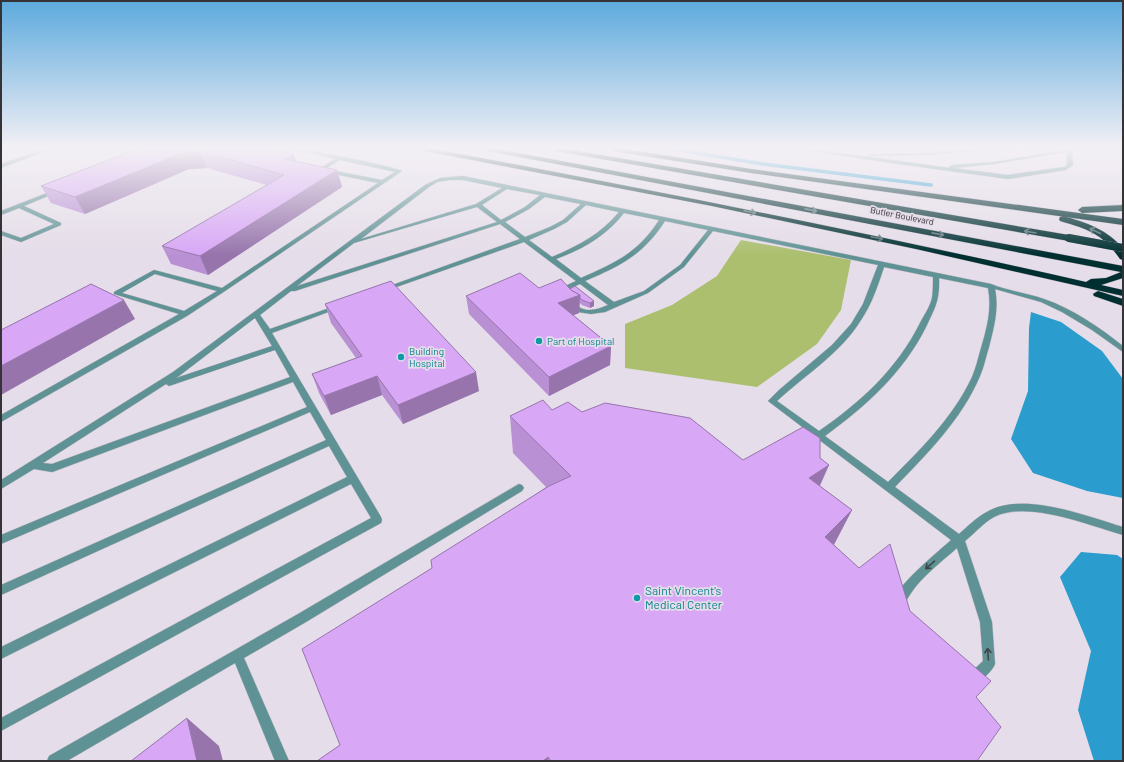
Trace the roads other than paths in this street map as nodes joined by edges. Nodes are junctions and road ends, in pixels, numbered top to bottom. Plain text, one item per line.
1 (378, 185) edge
2 (429, 185) edge
3 (494, 185) edge
4 (610, 185) edge
5 (676, 185) edge
6 (761, 185) edge
7 (850, 185) edge
8 (506, 187) junction
9 (62, 189) edge
10 (544, 195) junction
11 (585, 203) junction
12 (478, 205) junction
13 (19, 206) junction
14 (1007, 206) junction
15 (1123, 208) edge
16 (623, 211) junction
17 (1, 214) edge
18 (664, 219) junction
19 (501, 222) junction
20 (1123, 222) edge
21 (712, 229) junction
22 (1, 233) edge
23 (525, 240) junction
24 (350, 244) junction
25 (1123, 248) edge
26 (1123, 256) edge
27 (551, 259) junction
28 (882, 264) junction
29 (1123, 269) edge
30 (1123, 274) edge
31 (936, 275) junction
32 (1046, 276) junction
33 (580, 281) junction
34 (991, 286) junction
35 (222, 290) junction
36 (379, 291) edge
37 (287, 292) junction
38 (1123, 293) edge
39 (1123, 303) edge
40 (342, 305) edge
41 (613, 305) junction
42 (185, 314) junction
43 (256, 315) junction
44 (268, 332) junction
45 (276, 347) junction
46 (1123, 350) edge
47 (295, 378) junction
48 (157, 387) junction
49 (312, 408) junction
50 (1, 420) edge
51 (818, 436) junction
52 (331, 441) junction
53 (33, 466) junction
54 (353, 479) junction
55 (1, 485) edge
56 (519, 488) dead end
57 (888, 488) junction
58 (1123, 531) edge
59 (1, 540) edge
60 (960, 541) junction
61 (1, 590) edge
62 (900, 614) edge
63 (1, 653) edge
64 (238, 655) junction
65 (964, 678) edge
66 (1, 725) edge
67 (54, 761) edge
68 (282, 761) edge

1 - 35 street
2 - 24 street
3 - 8 street
4 -> 32 highway
5 -> 29 highway, Butler Boulevard
25 -> 6 highway, Butler Boulevard, bridge
7 - 14 highway
8 - 10 street
8 - 12 street
9 - 13 street
10 - 11 street
10 - 19 street
11 - 16 street
11 - 23 street
12 - 19 street
12 - 24 street
13 - 17 street
13 - 22 street
14 - 15 highway
14 - 20 highway
26 -> 14 highway
16 - 18 street
16 - 27 street
18 - 21 street
18 - 33 street
19 - 23 street
19 - 37 street
21 - 28 street
21 - 41 street
23 - 27 street
23 - 36 street
24 - 37 street
27 - 33 street
28 - 31 street
28 - 51 street
30 - 32 highway
31 - 34 street
31 - 51 street
32 - 38 highway
32 - 39 highway
33 - 41 street
33 - 41 street
34 - 46 street
34 - 57 street
35 - 42 street
35 - 42 street
37 - 43 street
40 - 44 street
42 - 50 street
43 - 44 street
43 - 48 street
44 - 45 street
45 - 47 street
45 - 48 street
47 - 49 street
47 - 53 street
48 - 53 street
49 - 52 street
49 - 59 street
51 - 57 street
52 - 54 street
52 - 61 street
53 - 55 street
54 - 63 street
54 - 66 street
56 - 64 street
57 - 60 street
58 - 60 street
60 -> 62 street
65 -> 60 street
64 - 67 street
64 - 68 street

